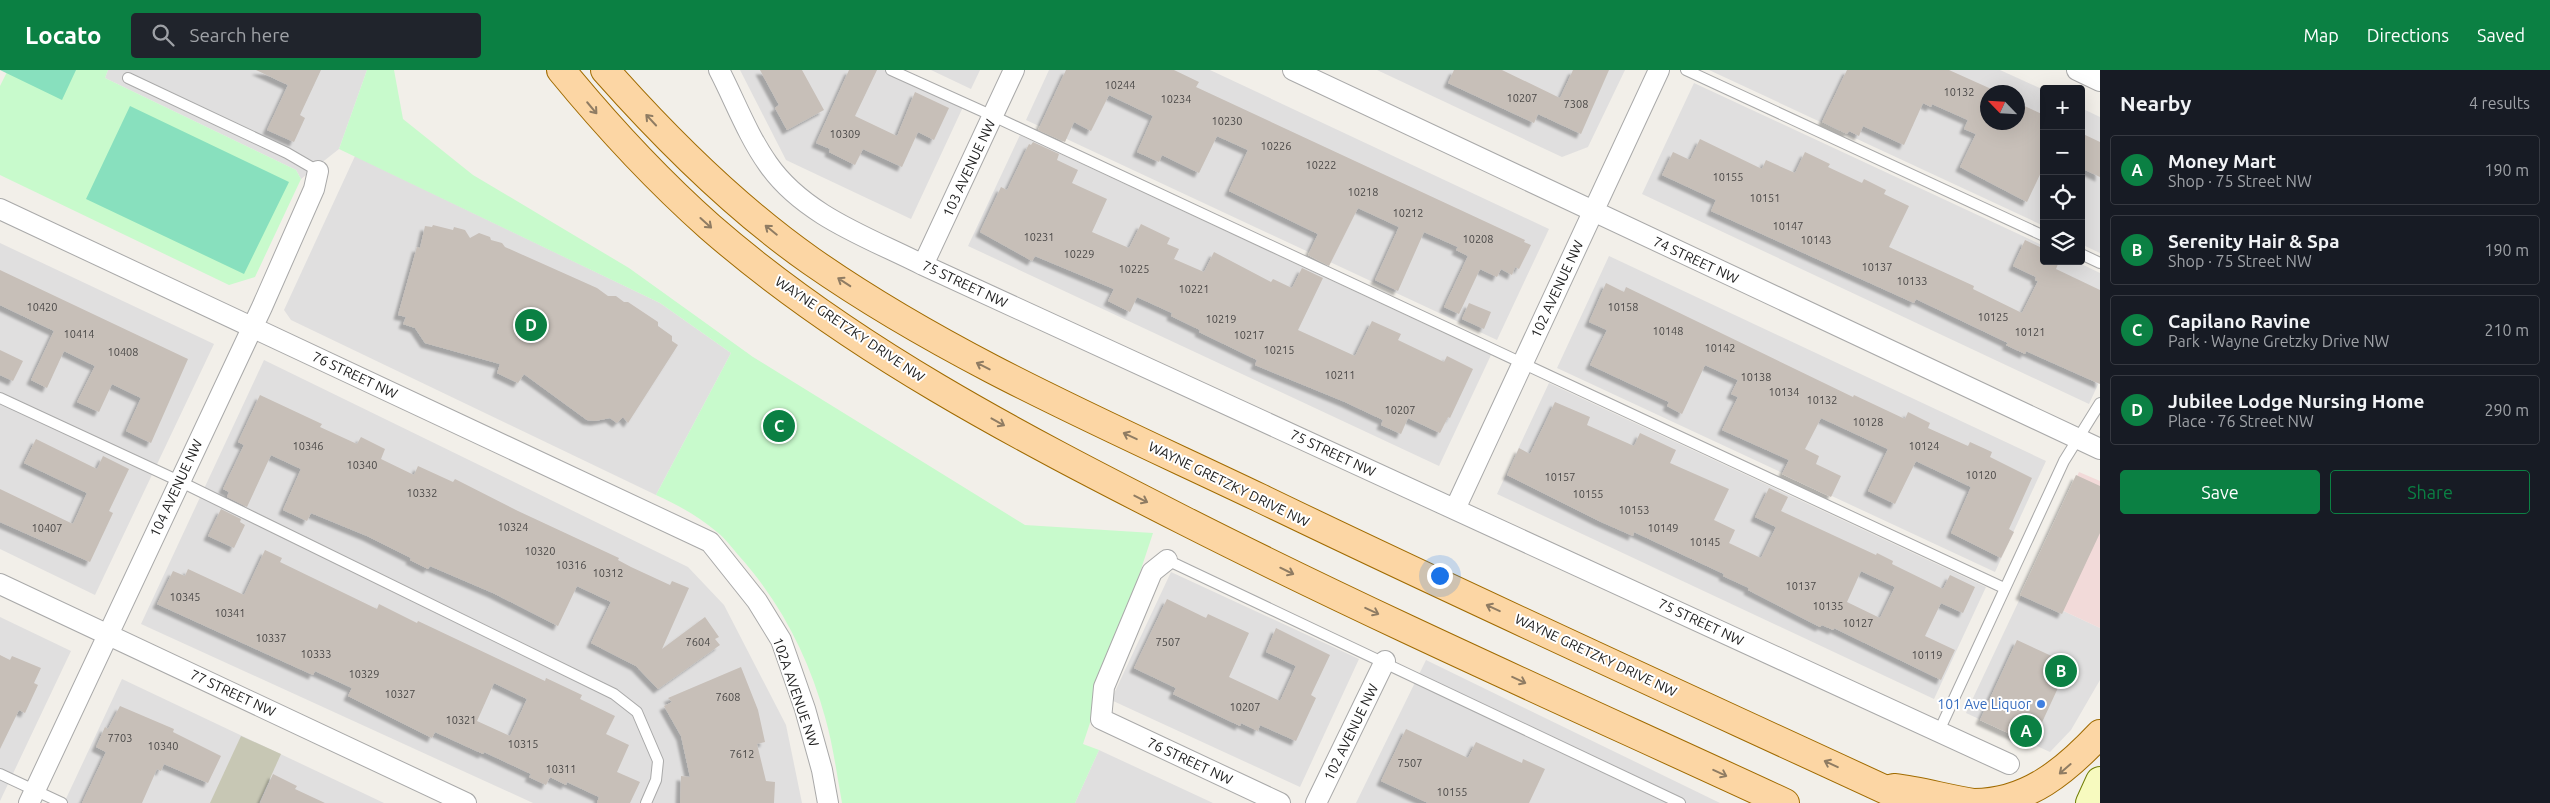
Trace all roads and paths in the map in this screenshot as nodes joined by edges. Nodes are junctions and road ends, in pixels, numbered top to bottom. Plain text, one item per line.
1 (561, 70) edge
2 (606, 70) edge
3 (719, 70) edge
4 (891, 70) edge
5 (1014, 70) edge
6 (1293, 70) edge
7 (1659, 70) edge
8 (1686, 70) edge
9 (2077, 70) edge
10 (128, 78) dead end
11 (2100, 81) edge
12 (993, 116) junction
13 (318, 171) joint
14 (0, 209) edge
15 (1593, 212) junction
16 (2040, 234) edge
17 (2085, 256) edge
18 (2100, 262) edge
19 (924, 265) junction
20 (252, 327) junction
21 (1522, 363) junction
22 (0, 398) edge
23 (2100, 403) edge
24 (2079, 439) junction
25 (2100, 450) edge
26 (179, 481) junction
27 (1455, 509) junction
28 (710, 542) joint
29 (1167, 560) joint
30 (0, 584) edge
31 (2004, 588) junction
32 (107, 634) junction
33 (1385, 661) junction
34 (1939, 731) junction
35 (2100, 734) edge
36 (2009, 764) dead end
37 (0, 774) edge
38 (2100, 781) edge
39 (1875, 785) junction
40 (32, 797) edge
41 (62, 803) edge
42 (466, 803) edge
43 (646, 803) edge
44 (828, 803) edge
45 (1280, 803) edge
46 (1316, 803) edge
47 (1680, 803) edge
48 (1785, 803) edge
49 (1914, 803) edge
50 (2090, 803) edge

1 -> 48 main road, WAYNE GRETZKY DRIVE NW
39 -> 2 main road, WAYNE GRETZKY DRIVE NW
3 - 19 street, 75 STREET NW
4 - 12 lane
5 - 12 street, 103 AVENUE NW
6 - 15 street, 74 STREET NW
7 - 15 street, 102 AVENUE NW
8 - 16 lane
9 - 11 street
10 - 13 lane
12 - 19 street, 103 AVENUE NW
12 - 21 lane
13 - 20 street, 104 AVENUE NW
14 - 20 street, 76 STREET NW
15 - 21 street, 102 AVENUE NW
15 - 24 street, 74 STREET NW
17 - 18 lane
19 - 27 street, 75 STREET NW
20 - 26 street, 104 AVENUE NW
20 - 28 street, 76 STREET NW
21 - 27 street, 102 AVENUE NW
21 - 31 lane
22 - 26 lane
23 - 24 lane
24 - 25 street, 74 STREET NW
24 - 31 lane
26 - 32 street, 104 AVENUE NW
26 - 43 lane
27 - 34 street, 75 STREET NW
28 - 44 street, 102A AVENUE NW
29 - 33 lane
29 - 45 street, 76 STREET NW
30 - 32 street, 77 STREET NW
31 - 34 lane
32 - 40 street, 104 AVENUE NW
32 - 42 street, 77 STREET NW
33 - 46 street, 102 AVENUE NW
33 - 47 lane
34 - 36 street, 75 STREET NW
35 -> 39 main road
37 - 40 lane
38 - 50 main road
39 - 49 main road, WAYNE GRETZKY DRIVE NW
40 - 41 lane

